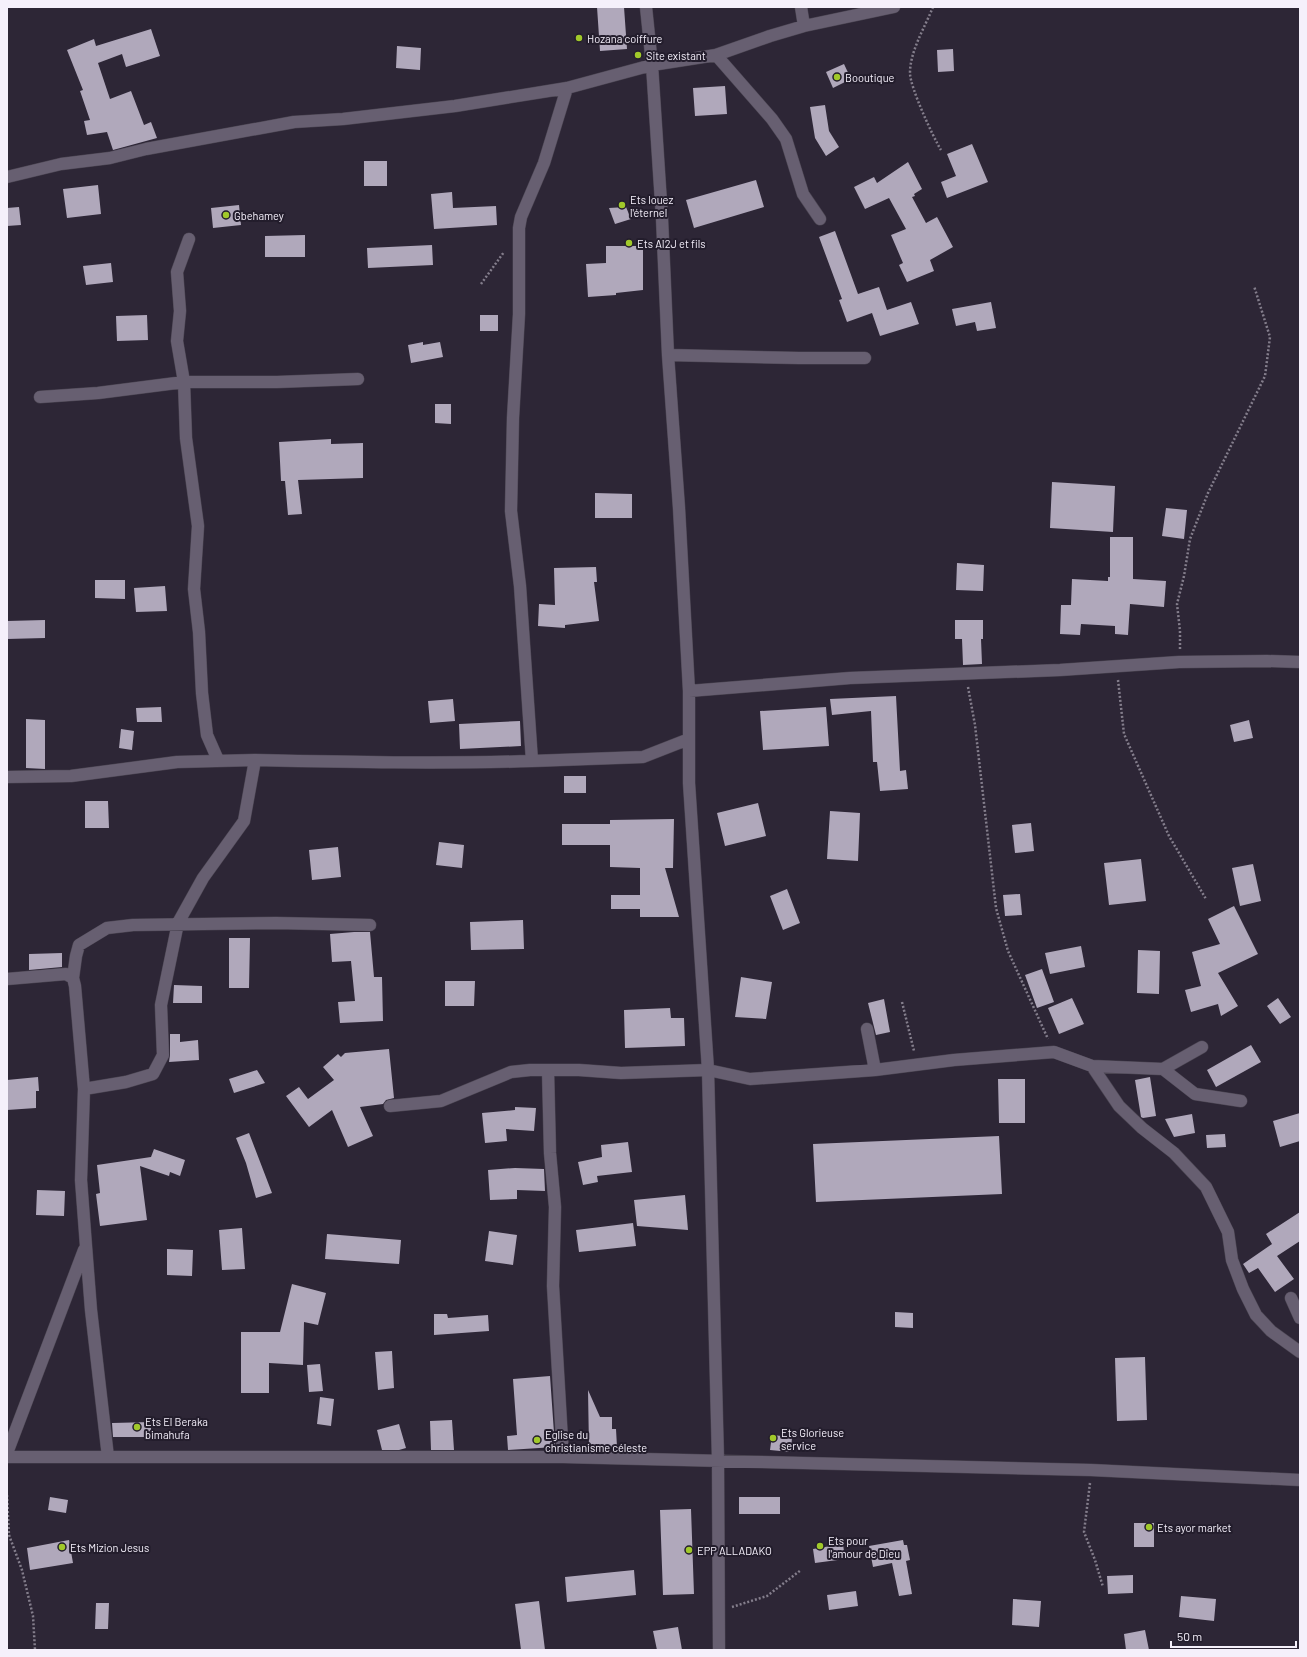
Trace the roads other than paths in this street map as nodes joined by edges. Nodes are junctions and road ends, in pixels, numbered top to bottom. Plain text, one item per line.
1 (646, 7) edge
2 (801, 7) edge
3 (894, 7) edge
4 (804, 26) junction
5 (716, 55) junction
6 (652, 65) junction
7 (567, 88) junction
8 (7, 176) edge
9 (820, 219) dead end
10 (190, 239) dead end
11 (668, 355) junction
12 (865, 358) dead end
13 (358, 379) dead end
14 (184, 382) junction
15 (40, 397) dead end
16 (1300, 662) edge
17 (689, 691) junction
18 (689, 738) junction
19 (218, 760) junction
20 (255, 760) junction
21 (532, 761) junction
22 (7, 777) edge
23 (178, 924) junction
24 (370, 925) dead end
25 (73, 978) junction
26 (7, 979) edge
27 (867, 1029) dead end
28 (1202, 1047) dead end
29 (1092, 1066) junction
30 (548, 1070) junction
31 (708, 1070) junction
32 (875, 1070) junction
33 (1163, 1070) junction
34 (84, 1089) junction
35 (1241, 1101) dead end
36 (390, 1106) dead end
37 (86, 1246) junction
38 (1291, 1298) dead end
39 (1300, 1318) edge
40 (1300, 1352) edge
41 (7, 1453) edge
42 (7, 1457) edge
43 (108, 1457) junction
44 (563, 1457) junction
45 (718, 1460) junction
46 (1300, 1480) edge
47 (719, 1650) edge

1 - 6 street
2 - 4 street
3 - 4 street
4 - 5 street
5 - 6 street
5 - 9 street
6 - 7 street
6 - 11 street
7 - 8 street
7 - 21 street
10 - 14 street
11 - 12 street
11 - 17 street
13 - 14 street
14 - 15 street
14 - 19 street
16 - 17 street
17 - 18 street
18 - 21 street
18 - 31 street
19 - 20 street
19 - 22 street
20 - 21 street
20 - 23 street
23 - 24 street
23 - 25 street
23 - 34 street
25 - 26 street
25 - 34 street
27 - 32 street
28 - 33 street
29 - 32 street
29 - 33 street
29 - 40 street
30 - 31 street
30 - 36 street
30 - 44 street
31 - 32 street
31 - 45 street
33 - 35 street
34 - 37 street
37 - 41 street
37 - 43 street
38 - 39 street
42 - 43 street
43 - 44 street
44 - 45 street
45 - 46 street
45 - 47 street

